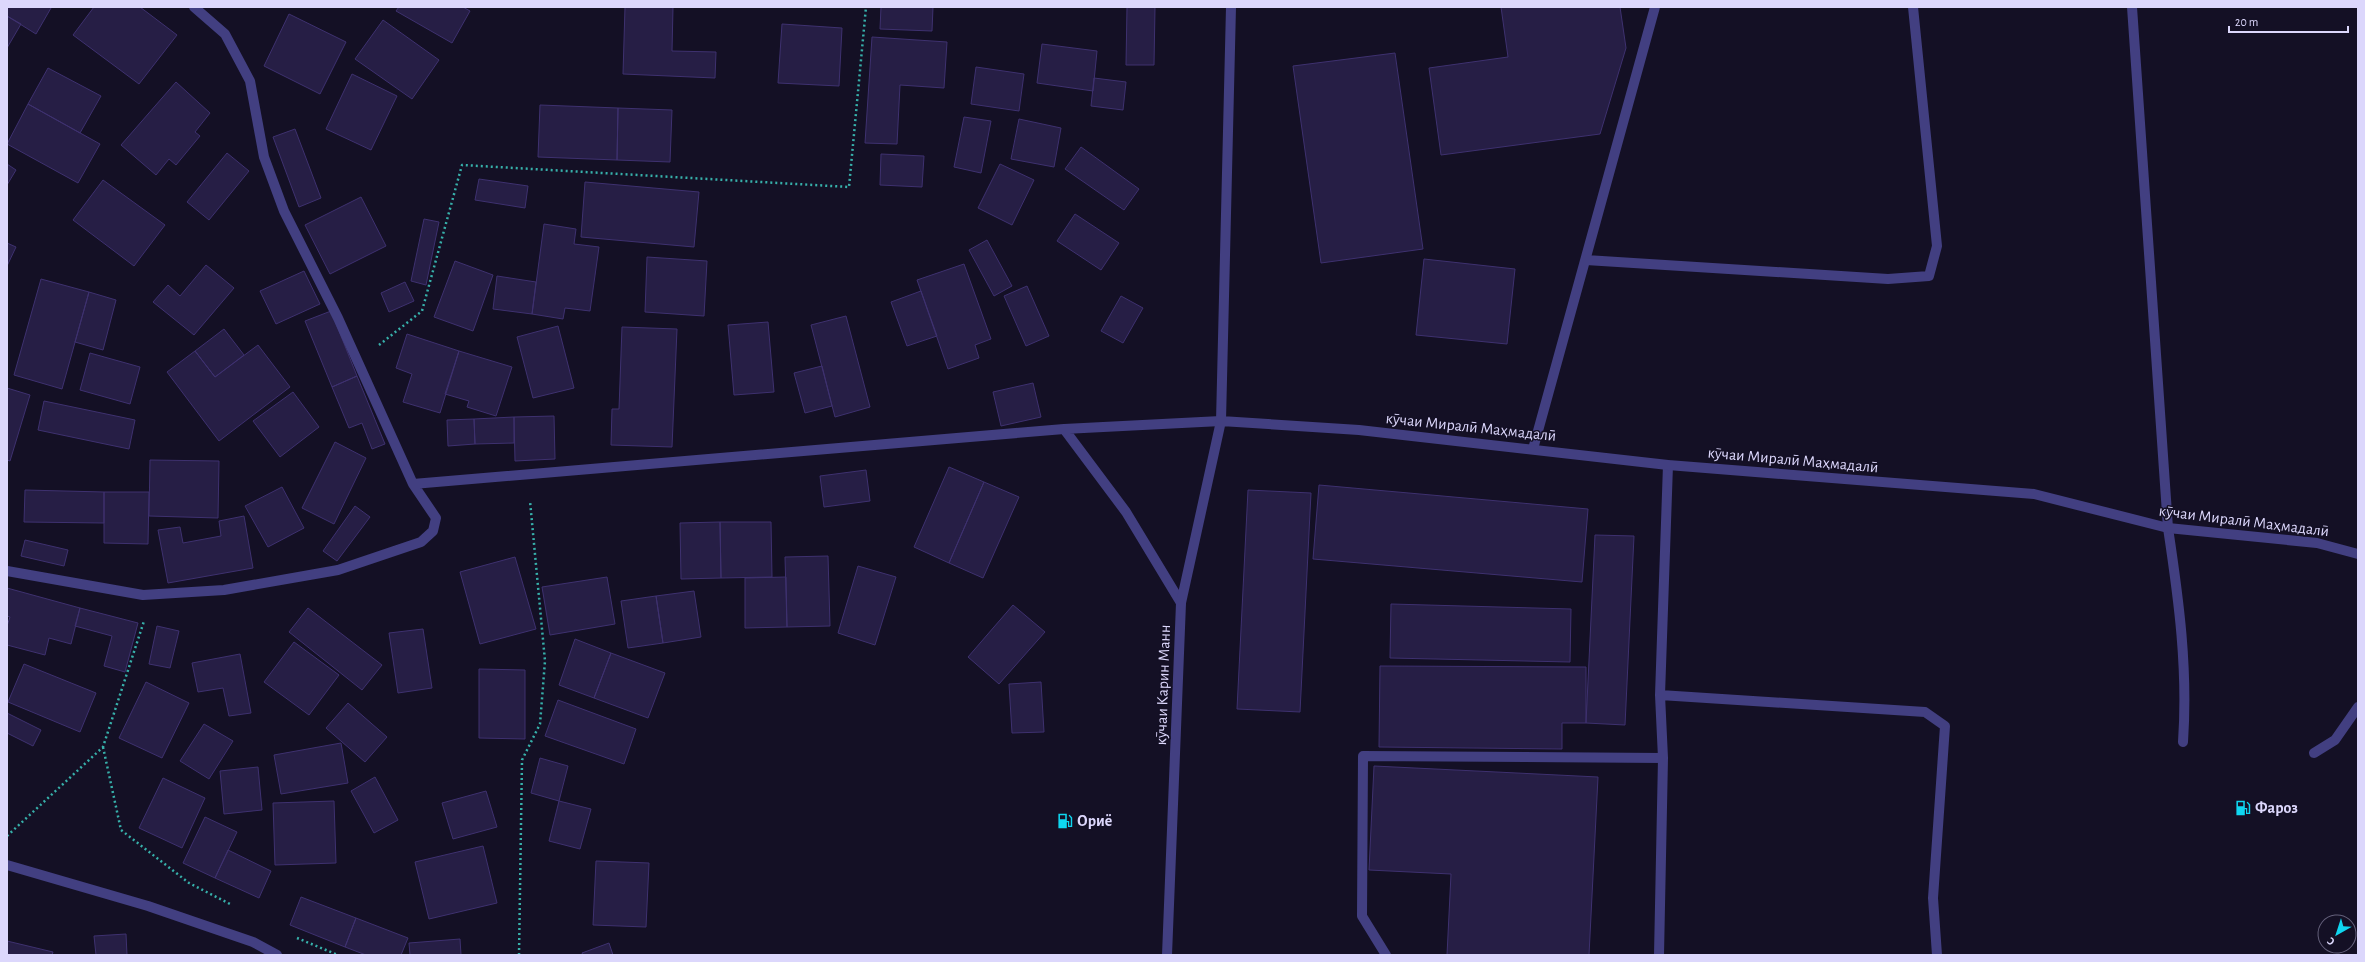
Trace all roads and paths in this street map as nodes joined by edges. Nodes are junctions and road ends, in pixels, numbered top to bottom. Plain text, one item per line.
1 (194, 7) edge
2 (866, 7) edge
3 (1231, 7) edge
4 (1655, 7) edge
5 (1913, 7) edge
6 (2132, 7) edge
7 (1586, 260) junction
8 (358, 362) junction
9 (1221, 421) junction
10 (1064, 429) junction
11 (1533, 449) junction
12 (1668, 465) junction
13 (528, 475) junction
14 (413, 484) junction
15 (2168, 528) junction
16 (2358, 554) edge
17 (7, 571) edge
18 (153, 594) junction
19 (1181, 603) junction
20 (1660, 695) junction
21 (2358, 707) edge
22 (2183, 742) dead end
23 (103, 747) junction
24 (2314, 753) dead end
25 (1663, 758) junction
26 (7, 836) edge
27 (7, 865) edge
28 (237, 908) dead end
29 (292, 936) dead end
30 (277, 955) edge
31 (338, 955) edge
32 (519, 955) edge
33 (1167, 955) edge
34 (1386, 955) edge
35 (1659, 955) edge
36 (1937, 955) edge

1 - 8 street
2 - 8 path
3 - 9 street, кӯчаи Карин Манн
4 - 7 street
5 - 7 street
6 - 15 street
7 - 11 street
8 - 14 street
9 - 10 street, кӯчаи Миралӣ Маҳмадалӣ
9 - 11 street, кӯчаи Миралӣ Маҳмадалӣ
9 - 19 street, кӯчаи Карин Манн
10 - 13 street, кӯчаи Миралӣ Маҳмадалӣ
10 - 19 street
11 - 12 street, кӯчаи Миралӣ Маҳмадалӣ
12 - 15 street, кӯчаи Миралӣ Маҳмадалӣ
12 - 20 street
13 - 14 street, кӯчаи Миралӣ Маҳмадалӣ
13 - 32 path
14 - 18 street
15 - 16 street, кӯчаи Миралӣ Маҳмадалӣ
15 - 22 street
17 - 18 street
18 - 23 path
19 - 33 street, кӯчаи Карин Манн
20 - 25 street
20 - 36 street
21 - 24 street
23 - 26 path
23 - 28 path
25 - 34 street
25 - 35 street
27 - 30 street
29 - 31 path

